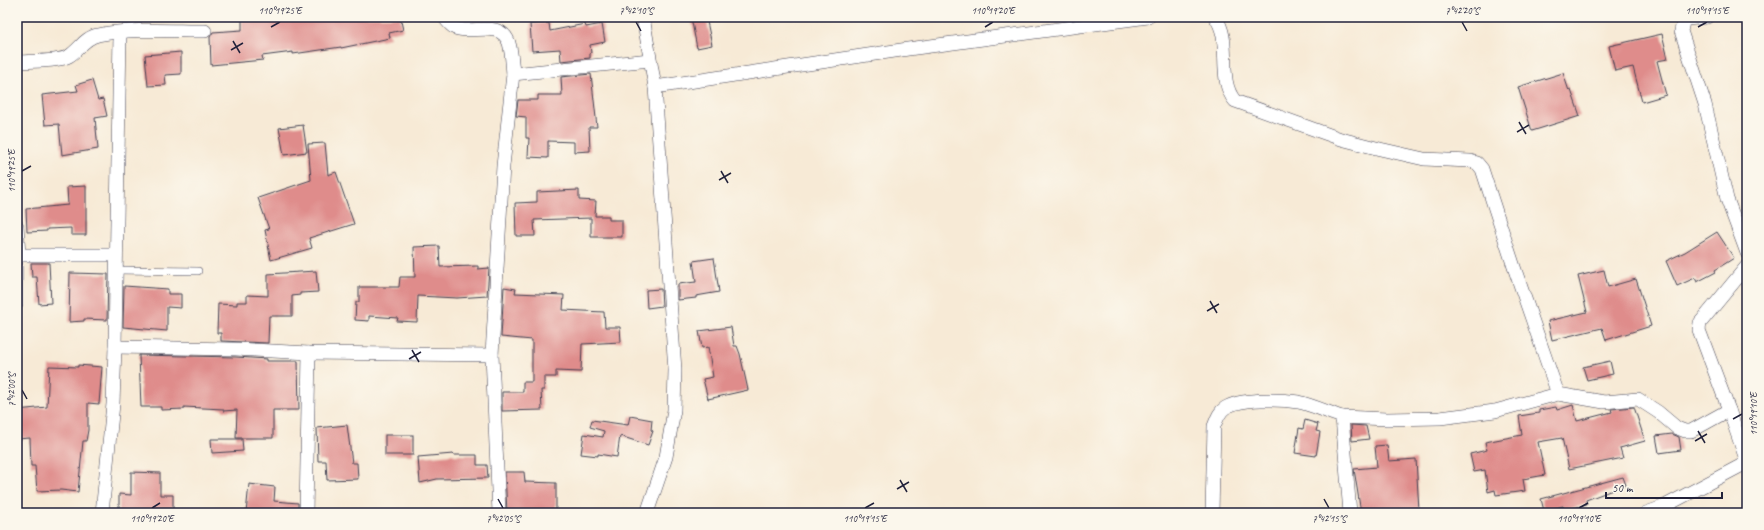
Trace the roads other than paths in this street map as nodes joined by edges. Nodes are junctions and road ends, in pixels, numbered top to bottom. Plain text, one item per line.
1 (444, 17) edge
2 (644, 17) edge
3 (1148, 17) edge
4 (1215, 17) edge
5 (1707, 17) edge
6 (206, 31) dead end
7 (120, 33) junction
8 (650, 60) junction
9 (17, 62) edge
10 (513, 74) junction
11 (655, 87) junction
12 (17, 226) edge
13 (1747, 253) edge
14 (18, 255) edge
15 (116, 255) junction
16 (1747, 266) edge
17 (116, 270) junction
18 (198, 271) dead end
19 (19, 305) dead end
20 (115, 347) junction
21 (309, 353) junction
22 (492, 355) junction
23 (1558, 394) junction
24 (1729, 410) junction
25 (1342, 417) junction
26 (1747, 464) edge
27 (102, 513) edge
28 (306, 513) edge
29 (499, 513) edge
30 (647, 513) edge
31 (1212, 513) edge
32 (1350, 513) edge
33 (1646, 513) edge

1 - 10 street
2 - 8 street
3 - 11 street
4 - 23 street
5 - 13 street
6 - 7 street
7 - 9 street
7 - 15 street
8 - 10 street
8 - 11 street
10 - 22 street
11 - 30 street
12 - 14 street
14 - 15 street
14 - 19 lane
15 - 17 street
16 - 24 street
17 - 18 lane
17 - 20 street
20 - 21 street
20 - 27 street
21 - 22 street
21 - 28 street
22 - 29 street
23 - 24 street
23 - 25 street
24 - 26 street
25 - 31 street
25 - 32 street
26 - 33 street

